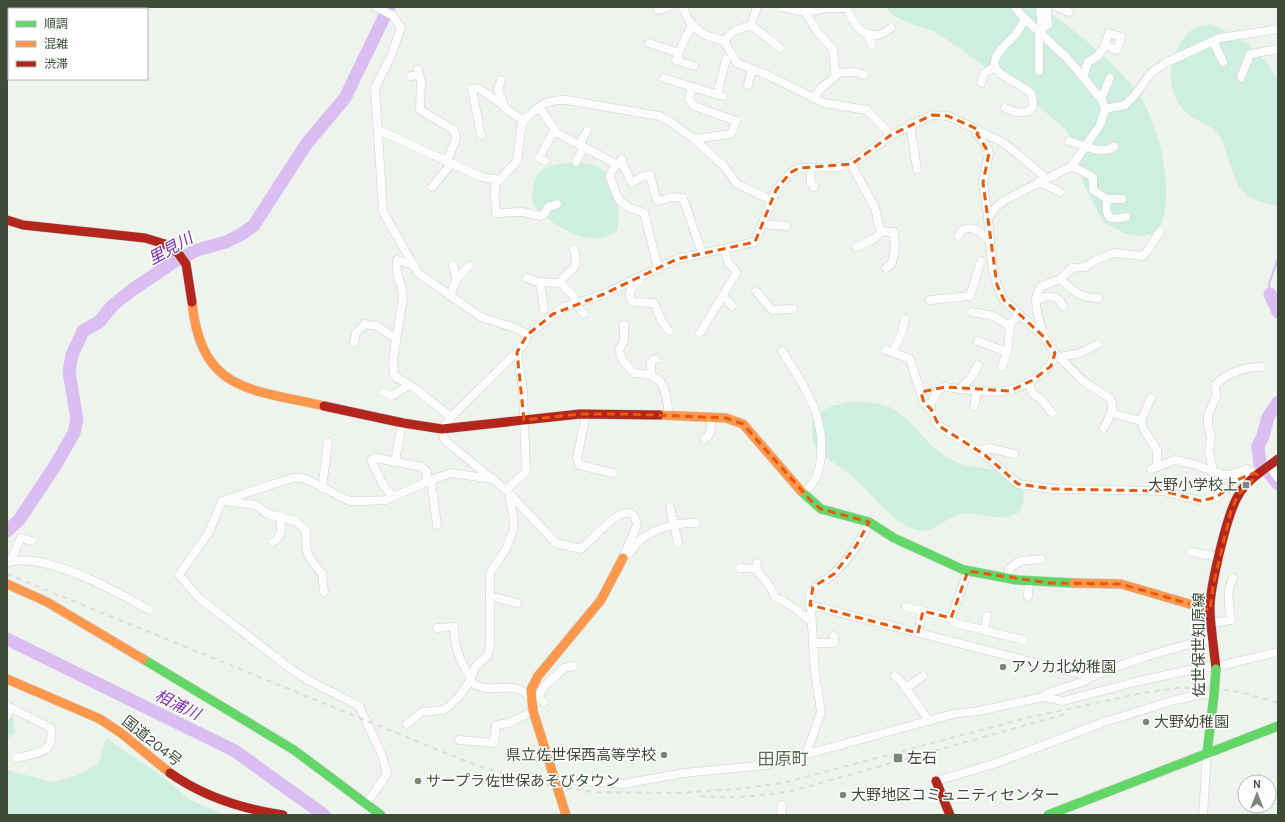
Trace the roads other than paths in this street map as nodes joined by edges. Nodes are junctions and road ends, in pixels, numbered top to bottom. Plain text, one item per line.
1 (376, 7) edge
2 (668, 7) edge
3 (682, 7) edge
4 (757, 7) edge
5 (781, 7) edge
6 (1015, 7) edge
7 (1040, 7) edge
8 (1049, 7) edge
9 (1057, 7) edge
10 (847, 8) edge
11 (658, 10) dead end
12 (805, 12) junction
13 (1070, 12) dead end
14 (1025, 19) junction
15 (693, 25) junction
16 (751, 25) junction
17 (891, 28) dead end
18 (1278, 29) edge
19 (1041, 32) junction
20 (867, 34) junction
21 (724, 41) junction
22 (1213, 41) junction
23 (649, 43) dead end
24 (872, 45) dead end
25 (1105, 45) dead end
26 (780, 48) dead end
27 (1278, 49) edge
28 (679, 54) junction
29 (726, 59) dead end
30 (1223, 62) dead end
31 (694, 66) dead end
32 (995, 67) junction
33 (752, 70) junction
34 (861, 71) dead end
35 (1039, 71) dead end
36 (835, 73) junction
37 (416, 74) dead end
38 (1083, 77) junction
39 (1241, 77) dead end
40 (664, 78) dead end
41 (1110, 78) dead end
42 (501, 80) dead end
43 (981, 83) dead end
44 (748, 85) dead end
45 (692, 87) junction
46 (814, 98) junction
47 (1101, 99) junction
48 (503, 105) junction
49 (539, 107) junction
50 (1005, 108) dead end
51 (1105, 109) junction
52 (524, 121) junction
53 (910, 124) junction
54 (379, 130) junction
55 (555, 130) junction
56 (978, 130) junction
57 (587, 132) dead end
58 (481, 135) dead end
59 (891, 135) junction
60 (694, 139) junction
61 (1069, 141) dead end
62 (582, 146) junction
63 (1085, 147) junction
64 (1114, 147) dead end
65 (539, 158) dead end
66 (450, 162) junction
67 (576, 162) dead end
68 (620, 163) junction
69 (851, 164) junction
70 (1072, 166) junction
71 (810, 168) junction
72 (917, 169) dead end
73 (497, 180) junction
74 (1042, 180) junction
75 (432, 187) dead end
76 (814, 187) dead end
77 (1060, 192) dead end
78 (1106, 199) junction
79 (1122, 199) dead end
80 (771, 200) junction
81 (552, 204) dead end
82 (1126, 217) dead end
83 (988, 218) junction
84 (7, 220) edge
85 (763, 224) junction
86 (786, 226) dead end
87 (1160, 231) dead end
88 (882, 232) junction
89 (958, 236) dead end
90 (990, 242) junction
91 (856, 247) dead end
92 (574, 249) dead end
93 (724, 249) junction
94 (702, 253) junction
95 (992, 256) junction
96 (413, 265) junction
97 (453, 265) dead end
98 (469, 266) dead end
99 (890, 267) dead end
100 (658, 268) junction
101 (639, 277) junction
102 (527, 278) dead end
103 (1060, 279) junction
104 (456, 280) junction
105 (540, 282) junction
106 (560, 283) junction
107 (756, 292) dead end
108 (450, 296) junction
109 (723, 296) junction
110 (1098, 298) dead end
111 (1036, 299) junction
112 (930, 300) dead end
113 (575, 303) junction
114 (732, 306) dead end
115 (1063, 306) dead end
116 (544, 309) dead end
117 (793, 309) dead end
118 (972, 312) dead end
119 (584, 314) dead end
120 (1019, 314) junction
121 (905, 319) dead end
122 (624, 325) dead end
123 (1010, 326) junction
124 (669, 330) dead end
125 (700, 333) dead end
126 (528, 335) junction
127 (1044, 337) junction
128 (396, 339) junction
129 (978, 341) dead end
130 (354, 343) dead end
131 (1098, 344) dead end
132 (782, 351) dead end
133 (517, 352) junction
134 (1007, 352) junction
135 (1057, 353) junction
136 (656, 359) dead end
137 (978, 366) dead end
138 (1002, 367) dead end
139 (1261, 367) dead end
140 (651, 375) junction
141 (1029, 382) junction
142 (409, 385) junction
143 (939, 389) junction
144 (960, 389) junction
145 (978, 390) junction
146 (383, 392) dead end
147 (921, 392) junction
148 (1151, 398) dead end
149 (974, 406) dead end
150 (931, 409) junction
151 (1112, 411) junction
152 (1052, 413) dead end
153 (586, 414) junction
154 (669, 415) junction
155 (451, 417) junction
156 (710, 417) junction
157 (524, 420) junction
158 (1141, 421) junction
159 (402, 423) junction
160 (1104, 428) dead end
161 (442, 429) junction
162 (705, 439) dead end
163 (328, 442) dead end
164 (980, 452) junction
165 (1014, 454) dead end
166 (1278, 459) edge
167 (395, 462) junction
168 (1269, 465) junction
169 (1213, 471) junction
170 (613, 473) dead end
171 (1254, 474) junction
172 (1278, 478) edge
173 (494, 479) junction
174 (429, 481) junction
175 (322, 488) junction
176 (508, 491) junction
177 (802, 492) junction
178 (394, 497) junction
179 (222, 501) junction
180 (670, 507) dead end
181 (280, 516) junction
182 (868, 522) junction
183 (437, 524) dead end
184 (696, 524) dead end
185 (673, 527) junction
186 (29, 538) dead end
187 (272, 542) dead end
188 (678, 543) dead end
189 (1191, 552) dead end
190 (624, 555) junction
191 (1220, 557) junction
192 (1041, 559) dead end
193 (9, 562) edge
194 (740, 568) dead end
195 (7, 571) edge
196 (968, 571) junction
197 (1008, 578) junction
198 (1234, 578) dead end
199 (1029, 581) junction
200 (7, 584) edge
201 (324, 592) dead end
202 (490, 596) junction
203 (1028, 596) dead end
204 (517, 603) dead end
205 (810, 605) junction
206 (906, 607) dead end
207 (149, 610) dead end
208 (1210, 610) junction
209 (923, 611) junction
210 (986, 616) dead end
211 (951, 618) junction
212 (811, 621) junction
213 (1212, 623) junction
214 (436, 628) dead end
215 (984, 630) junction
216 (918, 632) junction
217 (834, 636) dead end
218 (1214, 638) junction
219 (1024, 640) dead end
220 (813, 643) junction
221 (1278, 652) edge
222 (573, 666) dead end
223 (1216, 668) junction
224 (895, 676) dead end
225 (923, 676) dead end
226 (1091, 677) junction
227 (470, 679) junction
228 (7, 680) edge
229 (905, 689) junction
230 (1214, 694) junction
231 (1043, 697) junction
232 (538, 699) junction
233 (9, 707) edge
234 (533, 711) junction
235 (7, 716) edge
236 (929, 721) junction
237 (407, 724) dead end
238 (1278, 726) edge
239 (459, 740) dead end
240 (1207, 753) junction
241 (806, 754) junction
242 (16, 758) dead end
243 (555, 779) junction
244 (936, 781) joint
245 (366, 804) junction
246 (782, 805) dead end
247 (263, 813) edge
248 (1204, 813) edge
249 (280, 814) edge
250 (380, 815) edge
251 (566, 815) edge
252 (781, 815) edge
253 (950, 815) edge
254 (1048, 815) edge

1 - 54 street
2 - 11 street
3 - 15 street
4 - 16 street
5 - 12 street
6 - 14 street
7 - 19 street
8 - 19 street
9 - 13 street
10 - 12 street
10 - 20 street
12 - 36 street
14 - 19 street
14 - 32 street
15 - 21 street
15 - 28 street
16 - 21 street
16 - 26 street
17 - 20 street
18 - 22 street
19 - 35 street
19 - 38 street
20 - 24 street
21 - 33 street
22 - 30 street
22 - 51 street
23 - 28 street
25 - 38 street
27 - 39 street
28 - 31 street
29 - 45 street
32 - 43 street
32 - 50 street
33 - 44 street
33 - 46 street
34 - 36 street
36 - 46 street
37 - 66 street
38 - 47 street
40 - 45 street
41 - 47 street
42 - 48 street
45 - 60 street
46 - 59 street
47 - 51 street
48 - 52 street
48 - 58 street
49 - 52 street
49 - 55 street
49 - 60 street
51 - 63 street
52 - 73 street
53 - 56 street
53 - 59 street
53 - 72 street
54 - 66 street
54 - 96 street
55 - 62 street
55 - 65 street
56 - 74 street
56 - 83 street
57 - 62 street
59 - 69 street
60 - 80 street
61 - 63 street
62 - 67 street
62 - 68 street
63 - 64 street
63 - 70 street
66 - 73 street
66 - 75 street
68 - 94 street
68 - 100 street
69 - 71 street
69 - 88 street
70 - 74 street
70 - 78 street
71 - 76 street
71 - 80 street
73 - 81 street
74 - 77 street
74 - 83 street
78 - 79 street
78 - 82 street
80 - 85 street
83 - 90 street
84 - 159 main road
85 - 86 street
85 - 93 street
87 - 103 street
88 - 91 street
88 - 99 street
89 - 90 street
90 - 95 street
92 - 106 street
93 - 94 street
93 - 109 street
94 - 100 street
95 - 112 street
95 - 120 street
96 - 108 street
96 - 128 street
97 - 104 street
98 - 104 street
100 - 101 street
101 - 113 street
101 - 124 street
102 - 105 street
103 - 110 street
103 - 111 street
104 - 108 street
105 - 106 street
105 - 116 street
106 - 113 street
107 - 117 street
108 - 126 street
109 - 114 street
109 - 125 street
111 - 115 street
111 - 127 street
113 - 119 street
113 - 126 street
118 - 123 street
120 - 123 street
120 - 127 street
121 - 147 street
122 - 140 street
123 - 134 street
126 - 133 street
127 - 135 street
128 - 130 street
128 - 142 street
129 - 134 street
131 - 135 street
132 - 177 street
133 - 155 street
133 - 157 street
134 - 138 street
135 - 141 street
135 - 151 street
136 - 140 street
137 - 144 street
139 - 169 street
140 - 154 street
141 - 145 street
141 - 152 street
142 - 146 street
142 - 155 street
143 - 144 street
143 - 147 street
143 - 150 street
144 - 145 street
145 - 149 street
147 - 150 street
148 - 158 street
150 - 164 street
151 - 158 street
151 - 160 street
153 - 154 main road
153 - 157 main road
153 - 170 street
154 - 156 main road
155 - 161 street
156 - 162 street
156 - 177 main road
157 - 161 main road
157 - 176 street
158 - 169 street
159 - 161 main road
159 - 167 street
161 - 173 street
163 - 175 street
164 - 165 street
164 - 171 street
166 - 168 main road, 佐世保世知原線
167 - 174 street
167 - 178 street
168 - 171 main road, 佐世保世知原線
168 - 172 street
169 - 171 street
171 - 191 main road, 佐世保世知原線
173 - 174 street
173 - 176 street
174 - 178 street
174 - 183 street
175 - 178 street
175 - 179 street
176 - 190 street
176 - 202 street
177 - 182 main road
179 - 181 street
179 - 245 street
180 - 185 street
181 - 187 street
181 - 201 street
182 - 196 main road
182 - 205 street
184 - 185 street
185 - 188 street
185 - 190 street
186 - 193 street
189 - 191 street
190 - 232 main road
191 - 208 main road, 佐世保世知原線
192 - 197 street
193 - 195 street
193 - 207 street
194 - 212 street
196 - 197 main road
196 - 211 street
197 - 199 main road
198 - 213 street
199 - 203 street
199 - 208 main road
200 - 245 main road
202 - 204 street
202 - 227 street
205 - 212 street
205 - 216 street
206 - 209 street
208 - 213 main road, 佐世保世知原線
209 - 211 street
209 - 216 street
210 - 215 street
211 - 215 street
212 - 220 street
213 - 218 main road, 佐世保世知原線
214 - 227 street
215 - 219 street
216 - 226 street
217 - 220 street
218 - 223 main road, 佐世保世知原線
218 - 226 street
220 - 241 street
221 - 223 street
222 - 232 street
223 - 230 main road, 佐世保世知原線, bridge
223 - 231 street
224 - 229 street
225 - 229 street
226 - 231 street
227 - 232 street
227 - 237 street
228 - 247 main road, 国道204号
229 - 236 street
230 - 240 main road, 佐世保世知原線
230 - 244 street
231 - 236 street
232 - 234 main road
233 - 235 street
233 - 242 street
234 - 239 street
234 - 243 main road
236 - 241 street
238 - 240 main road
240 - 248 street
240 - 254 main road
241 - 243 street
243 - 251 main road
244 - 253 main road
245 - 250 main road
246 - 252 street
247 - 249 main road, 国道204号

